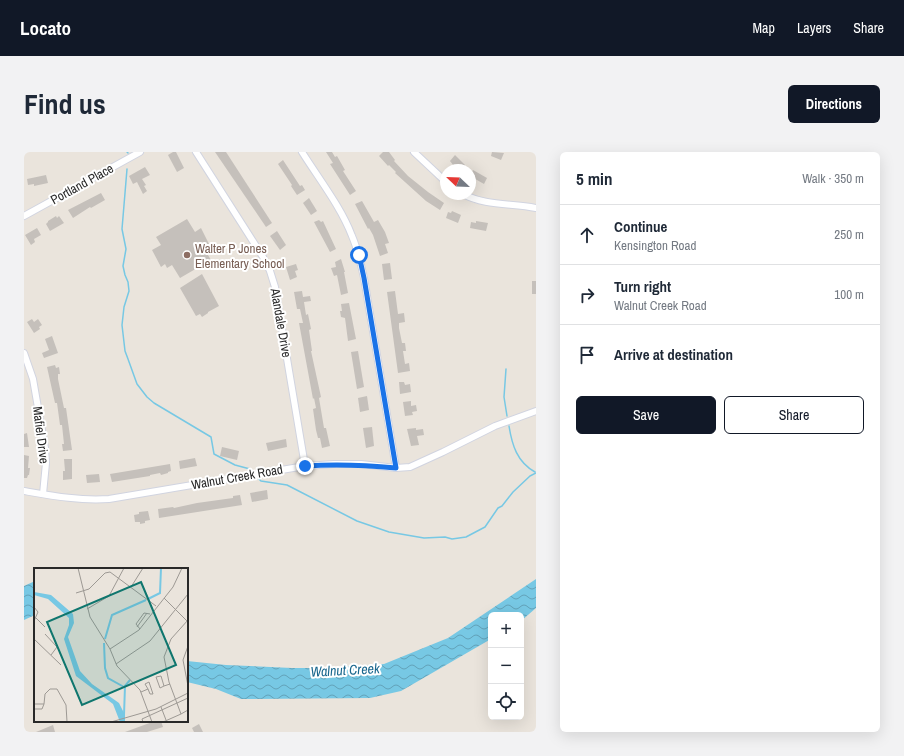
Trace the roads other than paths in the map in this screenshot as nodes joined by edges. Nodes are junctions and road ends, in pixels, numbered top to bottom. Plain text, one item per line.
1 (140, 152) edge
2 (196, 152) edge
3 (302, 152) edge
4 (414, 152) edge
5 (440, 176) edge
6 (476, 199) edge
7 (24, 208) edge
8 (536, 208) edge
9 (26, 216) edge
10 (24, 353) edge
11 (536, 411) edge
12 (305, 466) junction
13 (396, 468) junction
14 (24, 491) edge
15 (43, 494) junction

1 - 9 street, Portland Place
2 - 12 street, Alandale Drive
3 - 13 street
4 - 5 street
6 - 8 street
7 - 9 street
10 - 15 street, Mafiel Drive
11 - 13 street, Walnut Creek Road
12 - 13 street, Walnut Creek Road
12 - 15 street, Walnut Creek Road
14 - 15 street, Walnut Creek Road

